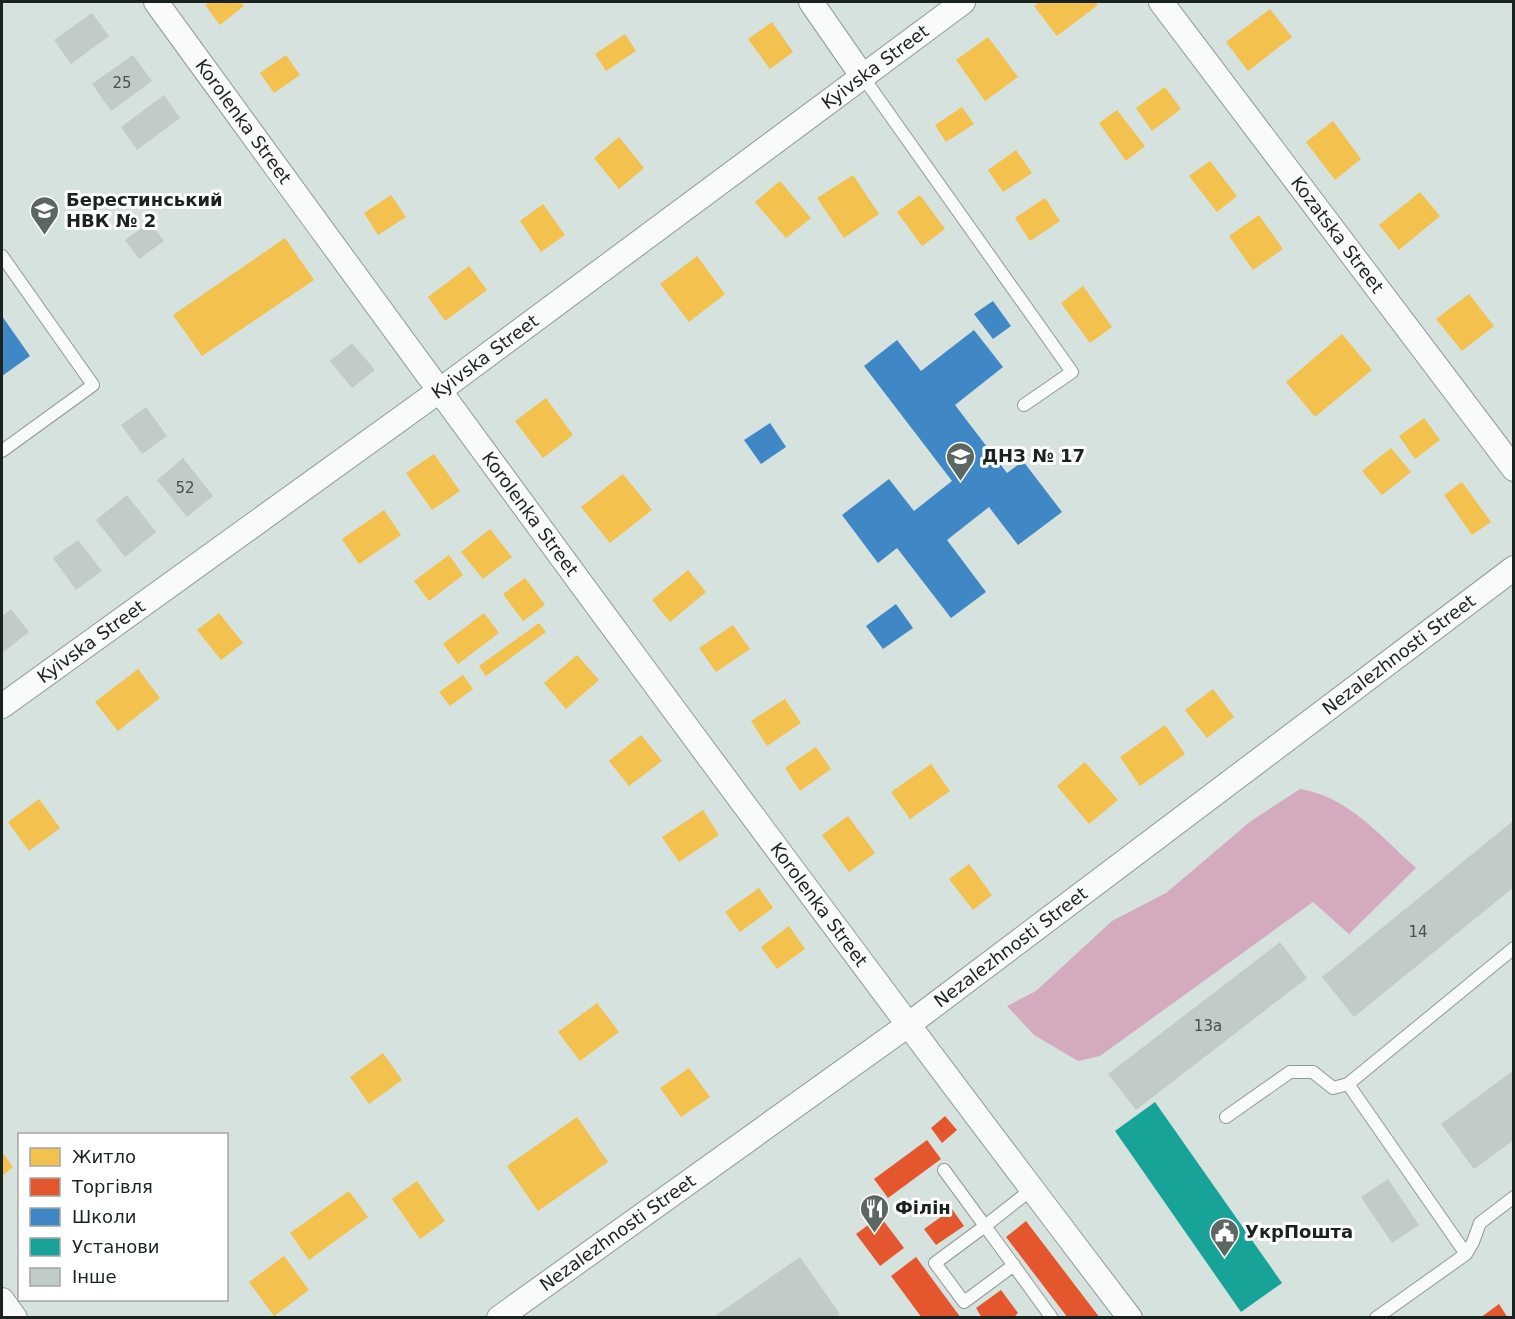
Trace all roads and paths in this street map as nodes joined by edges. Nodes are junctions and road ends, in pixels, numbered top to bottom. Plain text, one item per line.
1 (156, 2) edge
2 (811, 2) edge
3 (963, 2) edge
4 (1161, 2) edge
5 (863, 77) junction
6 (2, 256) edge
7 (439, 391) junction
8 (1024, 405) dead end
9 (2, 451) edge
10 (1514, 469) edge
11 (1514, 568) edge
12 (2, 706) edge
13 (1514, 948) edge
14 (909, 1025) junction
15 (1348, 1084) junction
16 (1226, 1117) dead end
17 (944, 1170) dead end
18 (1032, 1189) junction
19 (1514, 1197) edge
20 (985, 1226) junction
21 (1466, 1254) junction
22 (1014, 1265) junction
23 (2, 1300) edge
24 (15, 1317) edge
25 (499, 1317) edge
26 (1052, 1317) edge
27 (1130, 1317) edge
28 (1376, 1317) edge

1 - 7 street, Korolenka Street
2 - 5 street
3 - 5 street, Kyivska Street
4 - 10 street, Kozatska Street
5 - 7 street, Kyivska Street
5 - 8 lane
6 - 9 lane
7 - 12 street, Kyivska Street
7 - 14 street, Korolenka Street
11 - 14 street, Nezalezhnosti Street
13 - 15 lane
14 - 18 street, Korolenka Street
14 - 25 street, Nezalezhnosti Street
15 - 16 lane
15 - 21 lane
17 - 20 lane
18 - 20 lane
18 - 27 street, Korolenka Street
19 - 21 lane
20 - 22 lane
20 - 22 lane
21 - 28 lane
22 - 26 lane
23 - 24 street

